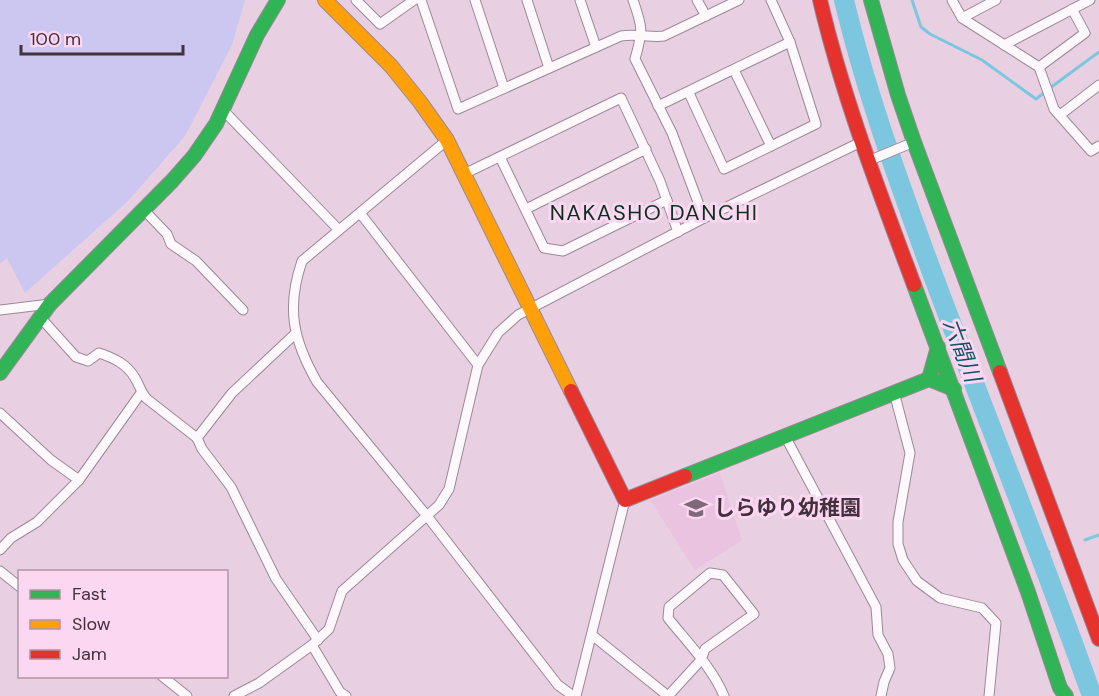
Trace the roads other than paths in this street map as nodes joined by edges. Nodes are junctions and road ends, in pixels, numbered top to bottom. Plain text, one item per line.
1 (278, 0) edge
2 (326, 0) edge
3 (356, 0) edge
4 (414, 0) edge
5 (421, 0) edge
6 (475, 0) edge
7 (527, 0) edge
8 (580, 0) edge
9 (633, 0) edge
10 (697, 0) edge
11 (739, 0) edge
12 (771, 0) edge
13 (820, 0) edge
14 (871, 0) edge
15 (952, 0) edge
16 (996, 0) edge
17 (1090, 0) edge
18 (1072, 9) junction
19 (706, 16) junction
20 (962, 18) junction
21 (642, 35) junction
22 (790, 42) junction
23 (1004, 45) junction
24 (596, 47) junction
25 (1039, 67) junction
26 (549, 68) junction
27 (734, 70) junction
28 (1099, 85) edge
29 (504, 88) junction
30 (689, 93) junction
31 (658, 106) junction
32 (223, 110) junction
33 (1060, 115) junction
34 (447, 140) junction
35 (861, 142) junction
36 (914, 142) junction
37 (771, 146) junction
38 (1099, 146) edge
39 (645, 149) junction
40 (500, 157) junction
41 (873, 159) junction
42 (464, 174) junction
43 (667, 200) junction
44 (143, 209) junction
45 (526, 210) junction
46 (360, 213) junction
47 (704, 218) junction
48 (339, 230) junction
49 (678, 231) junction
50 (50, 304) junction
51 (530, 308) junction
52 (0, 310) edge
53 (243, 310) dead end
54 (40, 317) junction
55 (296, 333) junction
56 (939, 346) junction
57 (478, 365) junction
58 (0, 373) edge
59 (929, 379) junction
60 (954, 389) junction
61 (894, 392) junction
62 (141, 393) junction
63 (0, 413) edge
64 (785, 435) junction
65 (197, 438) junction
66 (79, 480) junction
67 (625, 500) junction
68 (427, 516) junction
69 (0, 550) edge
70 (3, 574) edge
71 (18, 585) edge
72 (0, 587) edge
73 (592, 635) junction
74 (1099, 639) edge
75 (315, 643) junction
76 (700, 660) junction
77 (164, 678) edge
78 (669, 695) edge
79 (187, 696) edge
80 (234, 696) edge
81 (346, 696) edge
82 (574, 696) edge
83 (724, 696) edge
84 (881, 696) edge
85 (989, 696) edge
86 (1066, 696) edge

1 - 32 street
2 - 34 street
3 - 4 street
5 - 29 street
6 - 29 street
7 - 26 street
8 - 24 street
9 - 21 street
10 - 19 street
11 - 19 street
12 - 22 street
13 - 35 street
14 - 36 street
15 - 20 street
16 - 20 street
17 - 18 street
18 - 23 street
18 - 25 street
19 - 21 street
20 - 23 street
21 - 24 street
21 - 31 street
22 - 27 street
22 - 37 street
23 - 25 street
24 - 26 street
25 - 33 street
26 - 29 street
27 - 30 street
27 - 37 street
28 - 33 street
30 - 31 street
30 - 37 street
31 - 47 street
32 - 44 street
32 - 48 street
33 - 38 street
34 - 42 street
34 - 46 street
35 - 41 street
35 - 47 street
36 - 41 street
36 - 74 street
39 - 40 street
39 - 43 street
39 - 45 street
40 - 42 street
40 - 45 street
41 - 56 street
42 - 51 street
43 - 45 street
43 - 49 street
44 - 50 street
44 - 53 street
46 - 48 street
46 - 57 street
47 - 49 street
48 - 55 street
49 - 51 street
50 - 52 street
50 - 54 street
51 - 57 street
51 - 67 street
54 - 58 street
54 - 62 street
55 - 65 street
55 - 68 street
56 - 59 street
56 - 60 street
57 - 68 street
59 - 60 street
59 - 61 street
60 - 86 street
61 - 64 street
61 - 85 street
62 - 65 street
62 - 66 street
63 - 66 street
64 - 67 street
64 - 84 street
65 - 75 street
66 - 69 street
67 - 73 street
68 - 75 street
68 - 82 street
70 - 71 street
70 - 72 street
73 - 78 street
73 - 82 street
75 - 80 street
75 - 81 street
76 - 76 street
76 - 78 street
76 - 83 street
77 - 79 street

